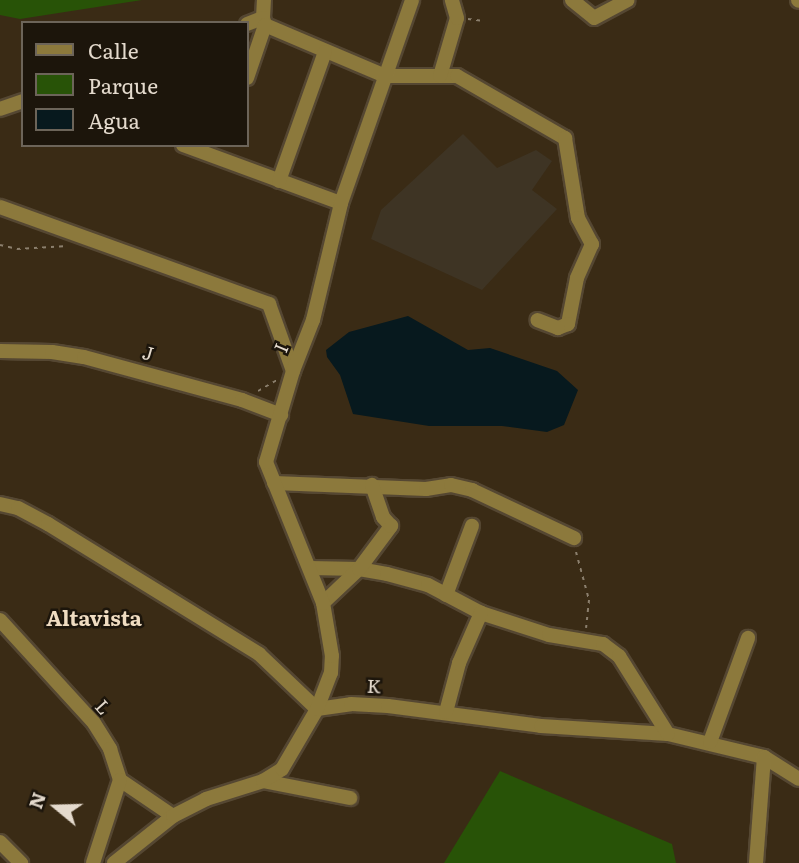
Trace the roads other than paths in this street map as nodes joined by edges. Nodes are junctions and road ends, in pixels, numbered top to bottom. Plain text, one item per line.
1 (264, 0) edge
2 (412, 0) edge
3 (452, 0) edge
4 (572, 0) edge
5 (628, 0) edge
6 (264, 22) junction
7 (248, 24) edge
8 (325, 52) junction
9 (248, 75) edge
10 (385, 76) junction
11 (440, 76) junction
12 (21, 102) edge
13 (0, 109) edge
14 (194, 147) edge
15 (217, 151) edge
16 (279, 181) junction
17 (341, 203) junction
18 (0, 207) edge
19 (537, 320) dead end
20 (0, 351) edge
21 (293, 371) junction
22 (281, 415) junction
23 (274, 483) junction
24 (372, 485) junction
25 (0, 504) edge
26 (472, 526) dead end
27 (574, 538) road end
28 (310, 568) junction
29 (359, 569) junction
30 (446, 595) junction
31 (323, 603) junction
32 (481, 613) junction
33 (0, 620) edge
34 (748, 638) dead end
35 (317, 709) junction
36 (446, 712) junction
37 (668, 734) junction
38 (710, 742) junction
39 (764, 757) junction
40 (799, 779) edge
41 (120, 780) junction
42 (263, 781) junction
43 (350, 798) dead end
44 (173, 816) junction
45 (0, 842) edge
46 (11, 861) edge
47 (122, 861) edge
48 (93, 863) edge
49 (757, 863) edge

1 - 6 street
2 - 10 street, I
3 - 11 street
4 - 5 street
6 - 7 street
6 - 8 street
6 - 9 street
8 - 10 street
8 - 16 street
10 - 11 street
10 - 17 street, I
11 - 19 street
12 - 13 street
14 - 15 street
15 - 16 street
16 - 17 street
17 - 21 street, I
18 - 21 street
20 - 22 street, J
21 - 22 street, I
22 - 23 street, I
23 - 24 street
23 - 28 street, I
24 - 27 street
24 - 29 street
25 - 35 street
26 - 30 street
28 - 29 street
28 - 31 street, I
29 - 30 street
29 - 31 street
30 - 32 street
31 - 35 street, I
32 - 36 street
32 - 37 street
33 - 41 street, L
34 - 38 street
35 - 36 street, K
35 - 42 street, I
36 - 37 street, K
37 - 38 street, K
38 - 39 street, K
39 - 40 street, K
39 - 49 street
41 - 44 street
41 - 48 street
42 - 43 street
42 - 44 street
44 - 47 street
45 - 46 street

